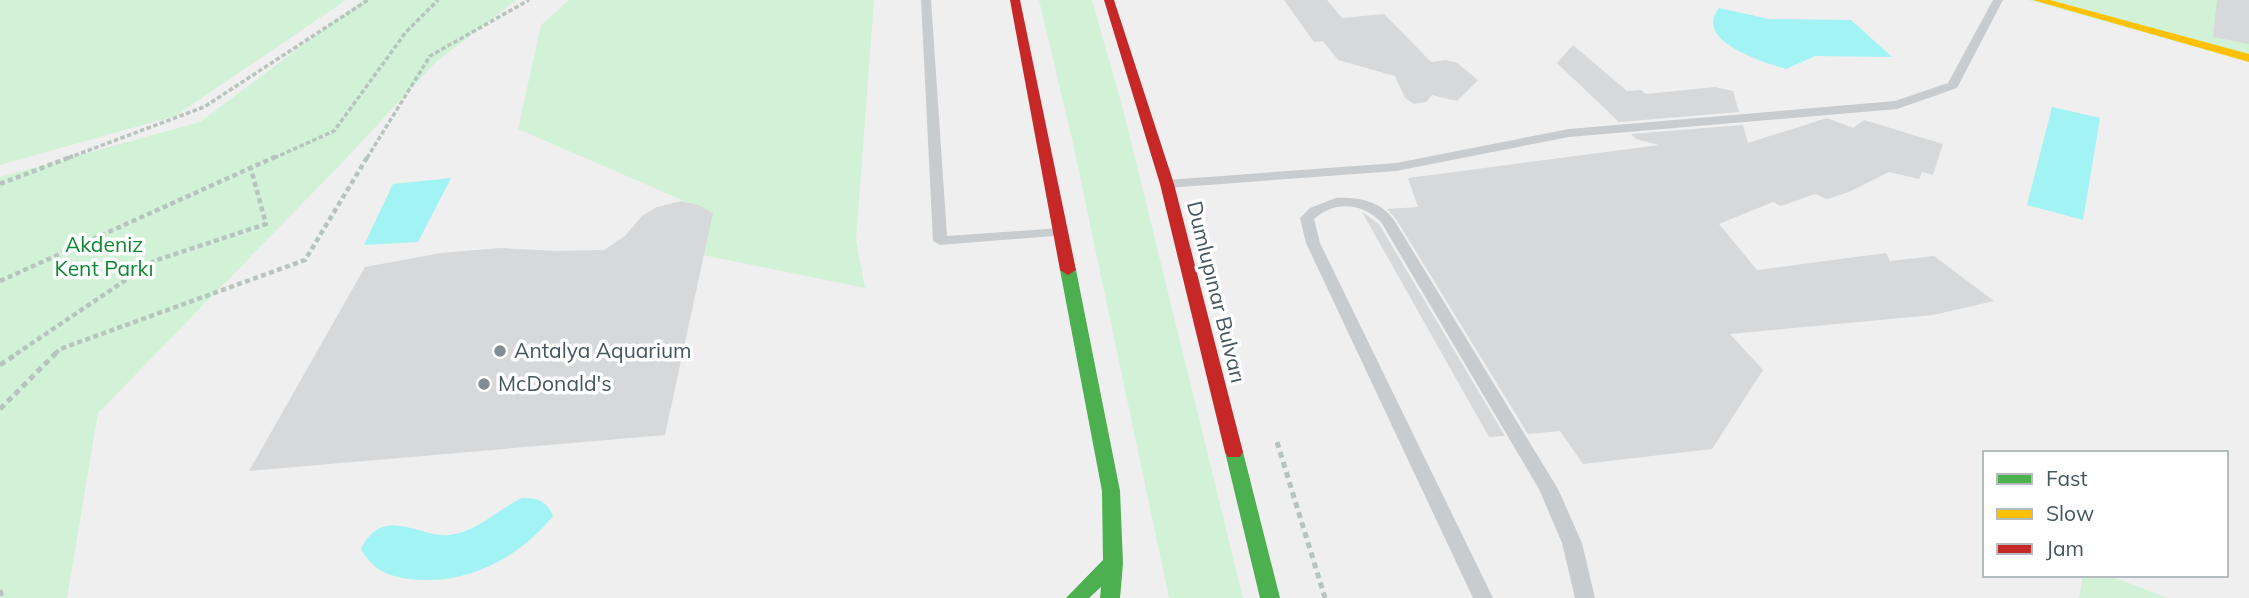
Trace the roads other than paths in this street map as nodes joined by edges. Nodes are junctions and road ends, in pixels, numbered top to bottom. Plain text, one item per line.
1 (926, 0) edge
2 (1015, 0) edge
3 (1109, 0) edge
4 (1998, 0) edge
5 (2038, 0) edge
6 (2249, 58) edge
7 (1167, 184) junction
8 (1061, 232) junction
9 (1113, 563) junction
10 (1076, 598) edge
11 (1110, 598) edge
12 (1270, 598) edge
13 (1483, 598) edge
14 (1585, 598) edge

1 - 8 lane
2 - 8 main road
3 - 7 main road, Dumlupınar Bulvarı
4 - 7 lane
5 - 6 main road
7 - 12 main road, Dumlupınar Bulvarı
8 - 9 main road
9 - 10 main road
9 - 11 main road
13 - 14 lane

